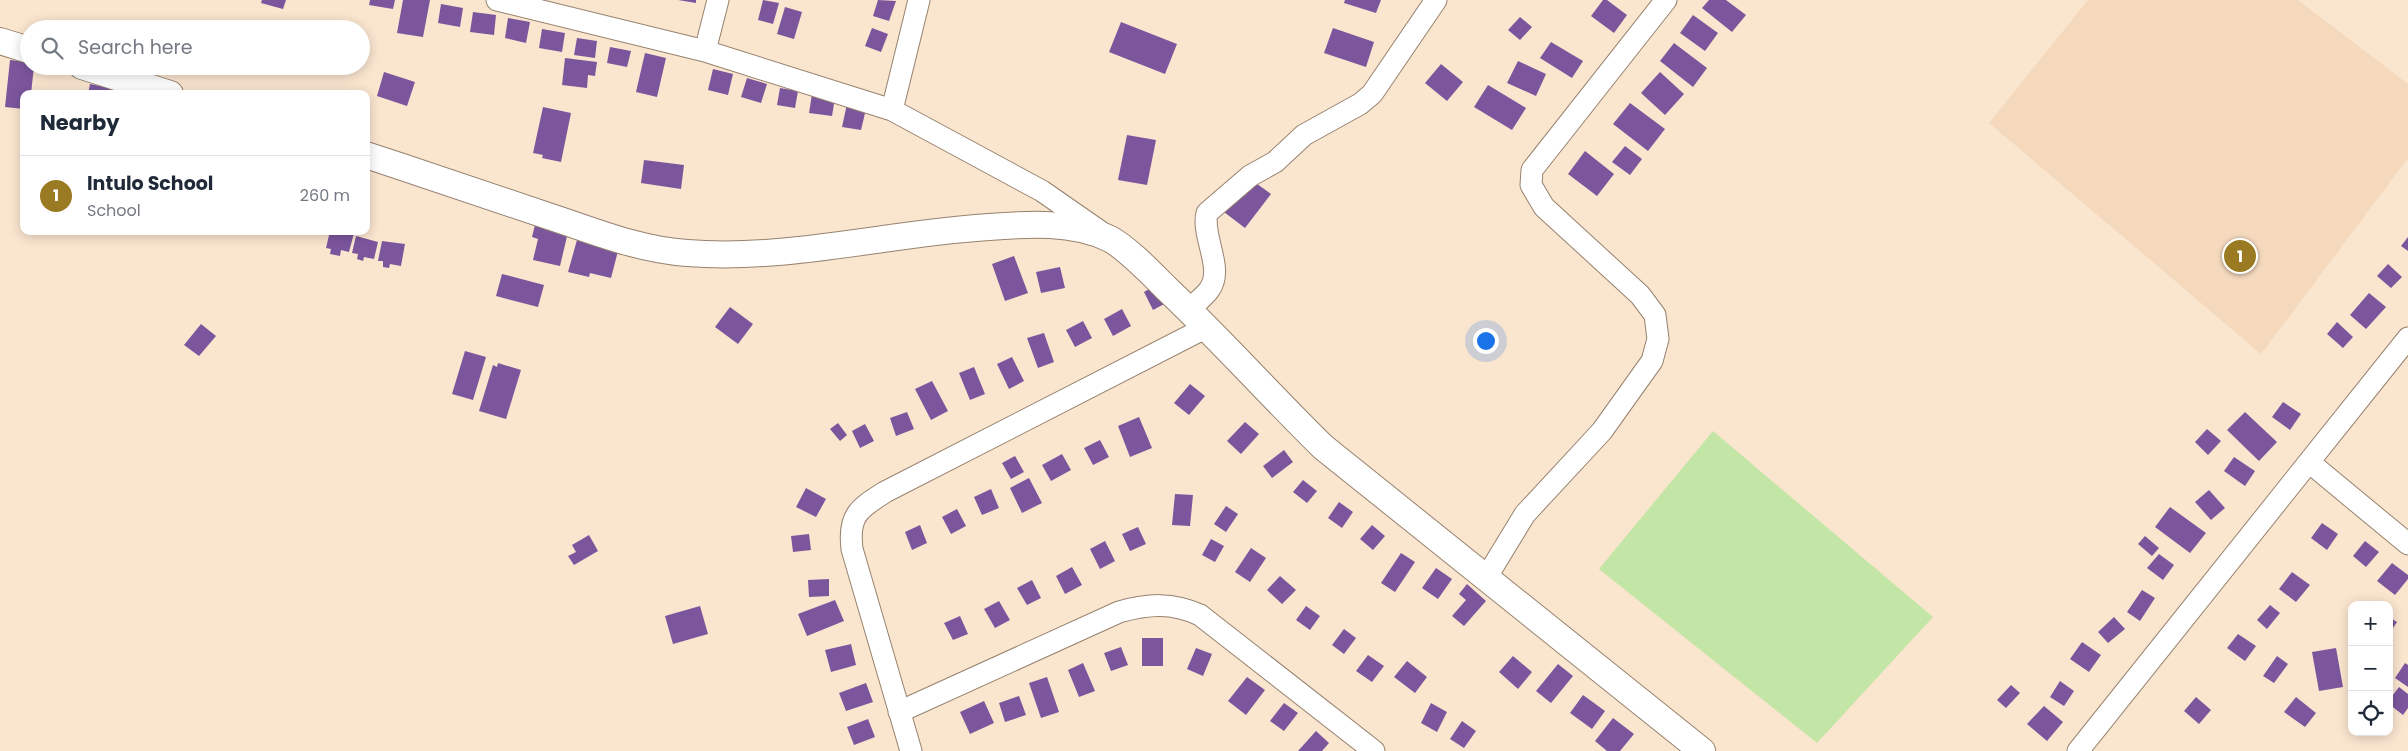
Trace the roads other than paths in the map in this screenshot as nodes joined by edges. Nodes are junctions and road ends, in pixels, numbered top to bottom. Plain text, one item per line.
1 (497, 0) edge
2 (718, 0) edge
3 (919, 0) edge
4 (1436, 0) edge
5 (1666, 0) edge
6 (523, 3) edge
7 (0, 41) edge
8 (20, 47) edge
9 (705, 51) junction
10 (110, 75) edge
11 (157, 90) edge
12 (892, 110) junction
13 (370, 156) edge
14 (1111, 240) junction
15 (1198, 318) junction
16 (2408, 338) edge
17 (2309, 462) junction
18 (2408, 544) edge
19 (1486, 578) junction
20 (899, 712) junction
21 (911, 751) edge
22 (1374, 751) edge
23 (1702, 751) edge
24 (2078, 751) edge

1 - 6 street
2 - 9 street
3 - 12 street
4 - 15 street
5 - 19 street
6 - 9 street
7 - 8 street
9 - 12 street
10 - 11 street
12 - 14 street
13 - 14 street
14 - 15 street
15 - 19 street
15 - 20 street
16 - 17 street
17 - 18 street
17 - 24 street
19 - 23 street
20 - 21 street
20 - 22 street

